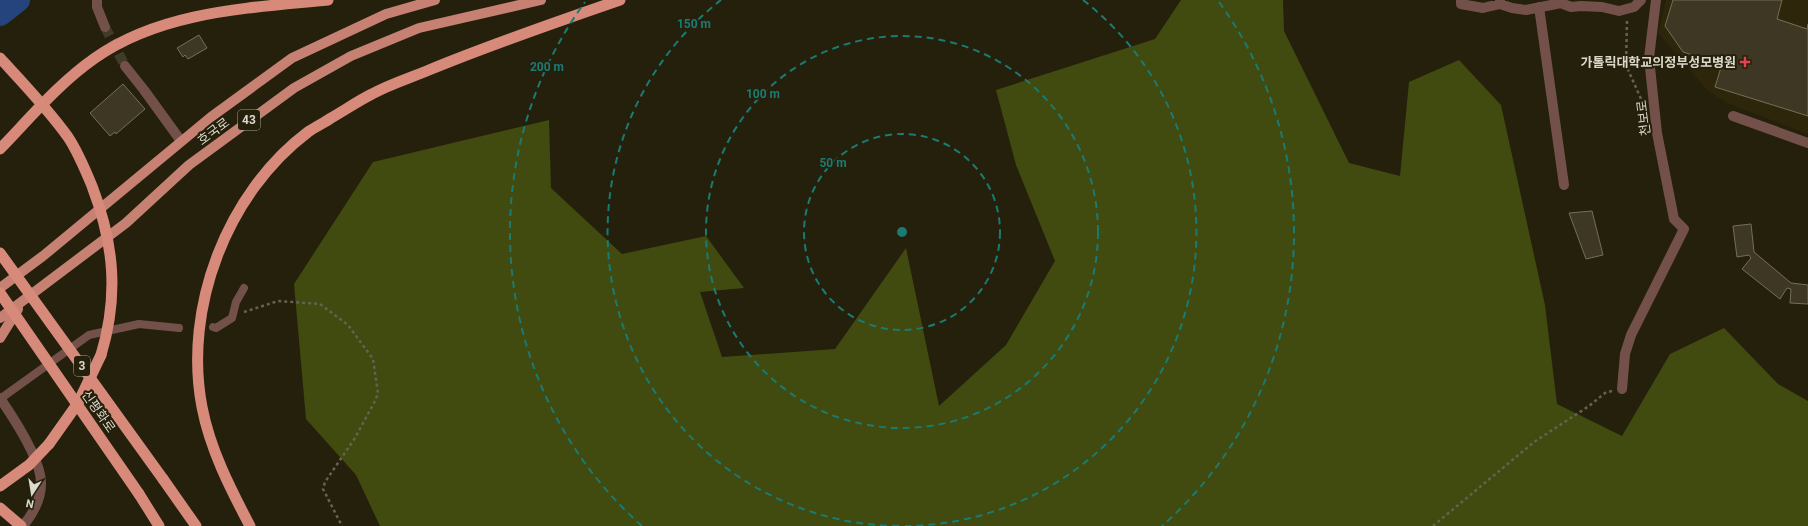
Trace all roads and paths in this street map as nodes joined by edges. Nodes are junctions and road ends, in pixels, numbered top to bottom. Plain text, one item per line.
1 (97, 0) edge
2 (328, 0) edge
3 (435, 0) edge
4 (541, 0) edge
5 (620, 0) edge
6 (1461, 0) edge
7 (1641, 0) edge
8 (1656, 0) edge
9 (1500, 2) edge
10 (1580, 3) edge
11 (1539, 7) junction
12 (105, 27) tunnel mouth
13 (0, 58) edge
14 (125, 66) tunnel mouth
15 (1733, 116) dead end
16 (181, 141) junction
17 (1808, 142) edge
18 (0, 149) edge
19 (1564, 185) dead end
20 (0, 253) edge
21 (0, 288) edge
22 (244, 288) dead end
23 (0, 293) edge
24 (23, 301) junction
25 (0, 318) edge
26 (232, 318) junction
27 (213, 327) dead end
28 (179, 328) dead end
29 (0, 338) edge
30 (1622, 389) joint
31 (0, 399) edge
32 (0, 486) edge
33 (0, 508) edge
34 (22, 526) edge
35 (160, 526) edge
36 (195, 526) edge
37 (250, 526) edge
38 (342, 526) edge
39 (1433, 526) edge

1 - 12 street
2 - 18 highway
3 - 16 main road, 호국로 / 43
4 - 24 main road, 호국로 / 43
5 - 37 highway
6 - 9 street
7 - 10 street
8 - 30 street, 천보로
9 - 11 street
10 - 11 street
11 - 19 street
13 - 32 highway, bridge
14 - 16 street
15 - 17 street
16 - 21 main road, 호국로 / 43
20 - 36 highway, 신평화로 / 3, bridge
22 - 26 lane
23 - 35 highway, 신평화로 / 3, bridge
24 - 25 main road, 호국로 / 43
24 - 29 main road
26 - 27 lane
26 - 38 path
28 - 31 lane
30 - 39 path
31 - 34 street
33 - 34 highway

